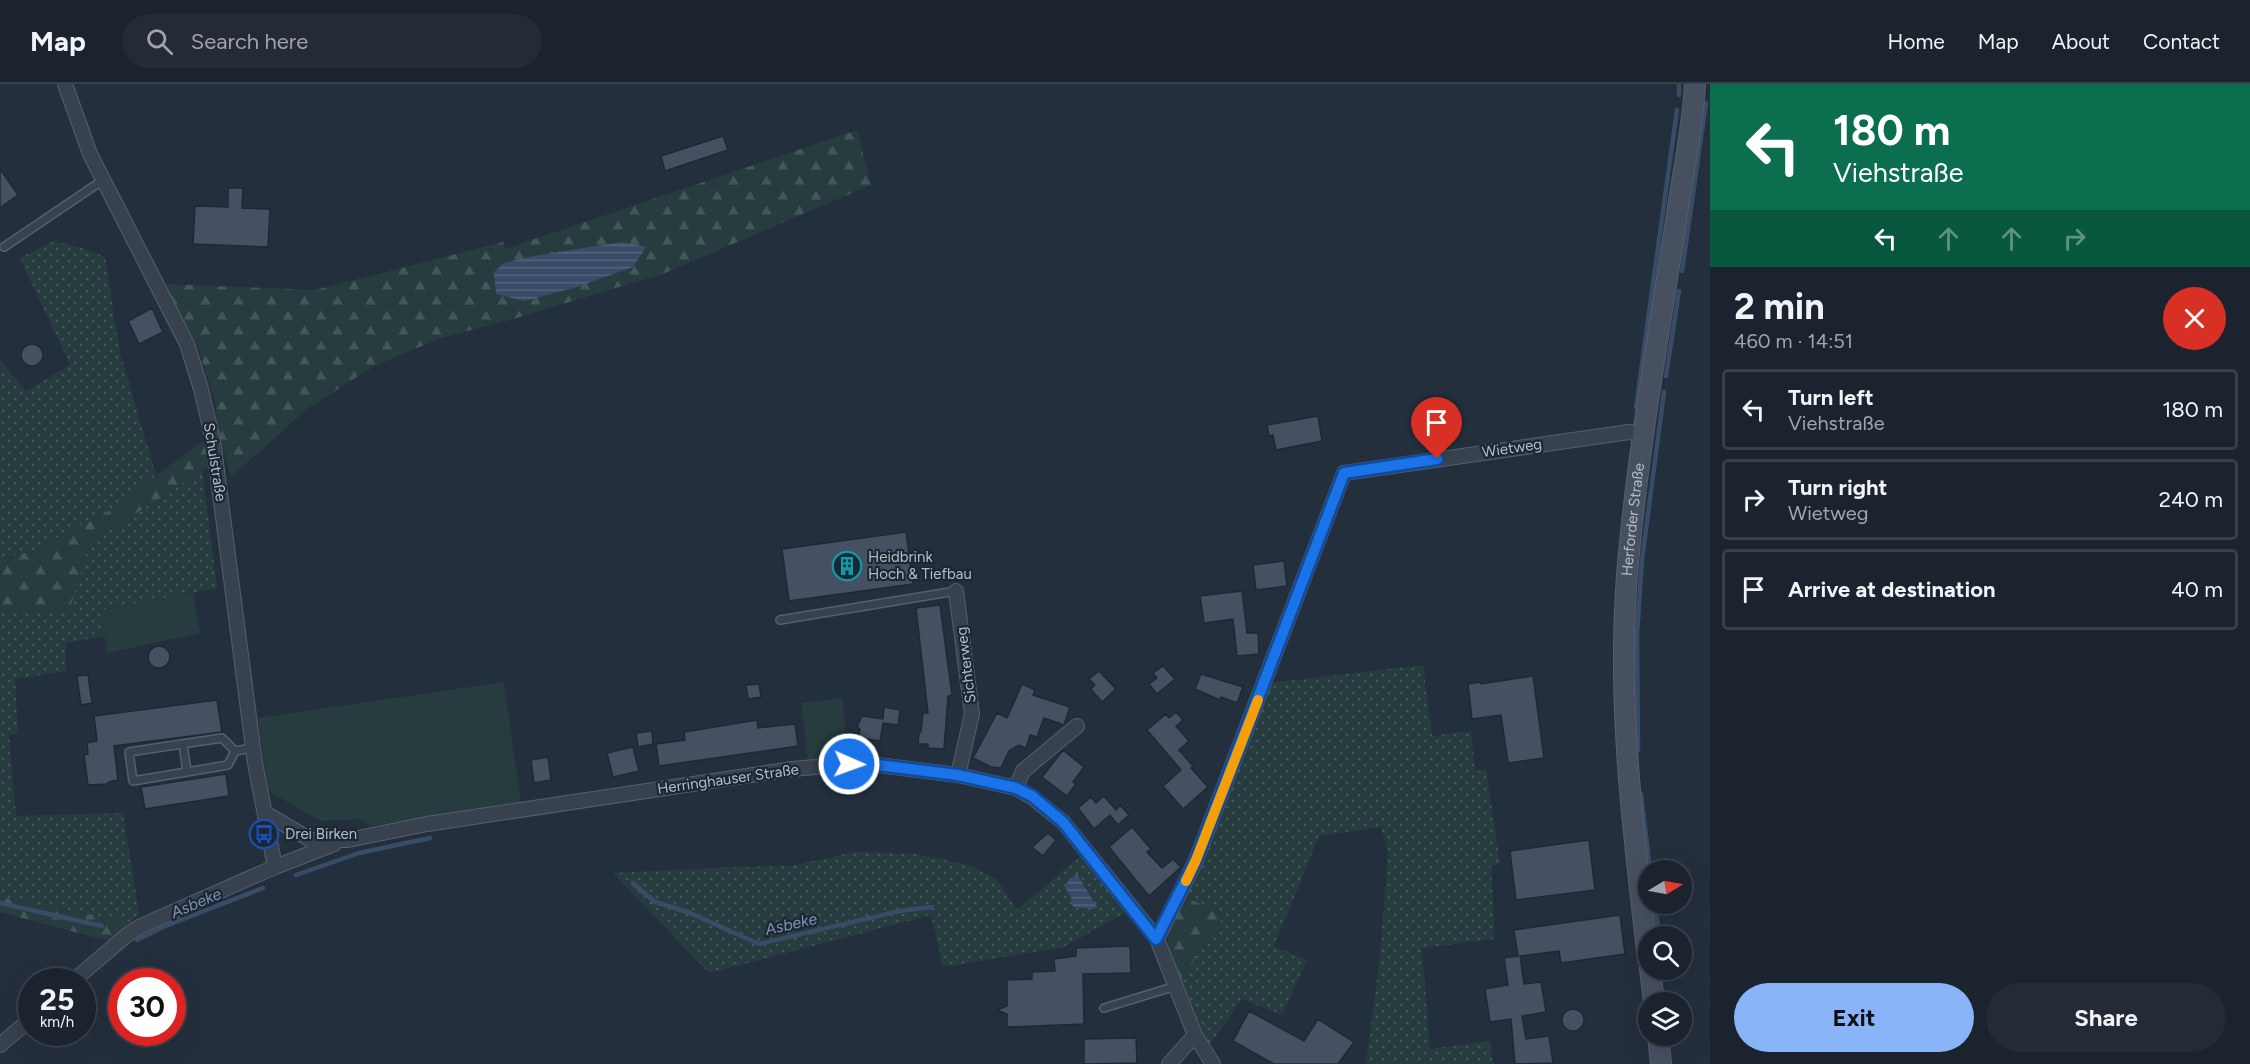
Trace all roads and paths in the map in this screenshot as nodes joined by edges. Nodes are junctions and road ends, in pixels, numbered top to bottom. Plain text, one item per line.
1 (65, 84) edge
2 (1695, 84) edge
3 (103, 180) junction
4 (4, 247) dead end
5 (1644, 434) junction
6 (956, 591) joint
7 (780, 620) dead end
8 (1077, 726) dead end
9 (183, 744) junction
10 (253, 748) junction
11 (235, 751) junction
12 (187, 772) junction
13 (958, 775) junction
14 (1016, 788) junction
15 (265, 813) junction
16 (348, 840) junction
17 (275, 867) junction
18 (1644, 926) edge
19 (1156, 939) junction
20 (88, 968) edge
21 (1176, 986) junction
22 (1104, 1008) dead end
23 (18, 1030) edge
24 (1195, 1035) junction
25 (0, 1045) edge
26 (1659, 1046) edge
27 (1170, 1064) edge
28 (1213, 1064) edge
29 (1661, 1064) edge

1 - 3 street, Schulstraße
2 - 5 main road, Herforder Straße
3 - 4 lane
3 - 10 street, Schulstraße
5 - 18 main road, Herforder Straße
5 - 19 street, Wietweg
6 - 7 lane
6 - 13 street, Sichterweg
8 - 14 street
9 - 11 lane
9 - 12 lane
9 - 12 lane
10 - 11 lane
10 - 15 street, Schulstraße
11 - 12 lane
13 - 14 street, Herringhauser Straße
13 - 16 street, Herringhauser Straße
14 - 19 street, Herringhauser Straße
15 - 16 street, Herringhauser Straße
15 - 17 street, Schulstraße
16 - 17 street, Herringhauser Straße
17 - 20 street, Herringhauser Straße
19 - 21 street, Herringhauser Straße
21 - 22 lane
21 - 24 street, Herringhauser Straße
23 - 25 street
24 - 27 street
24 - 28 street, Herringhauser Straße
26 - 29 main road

